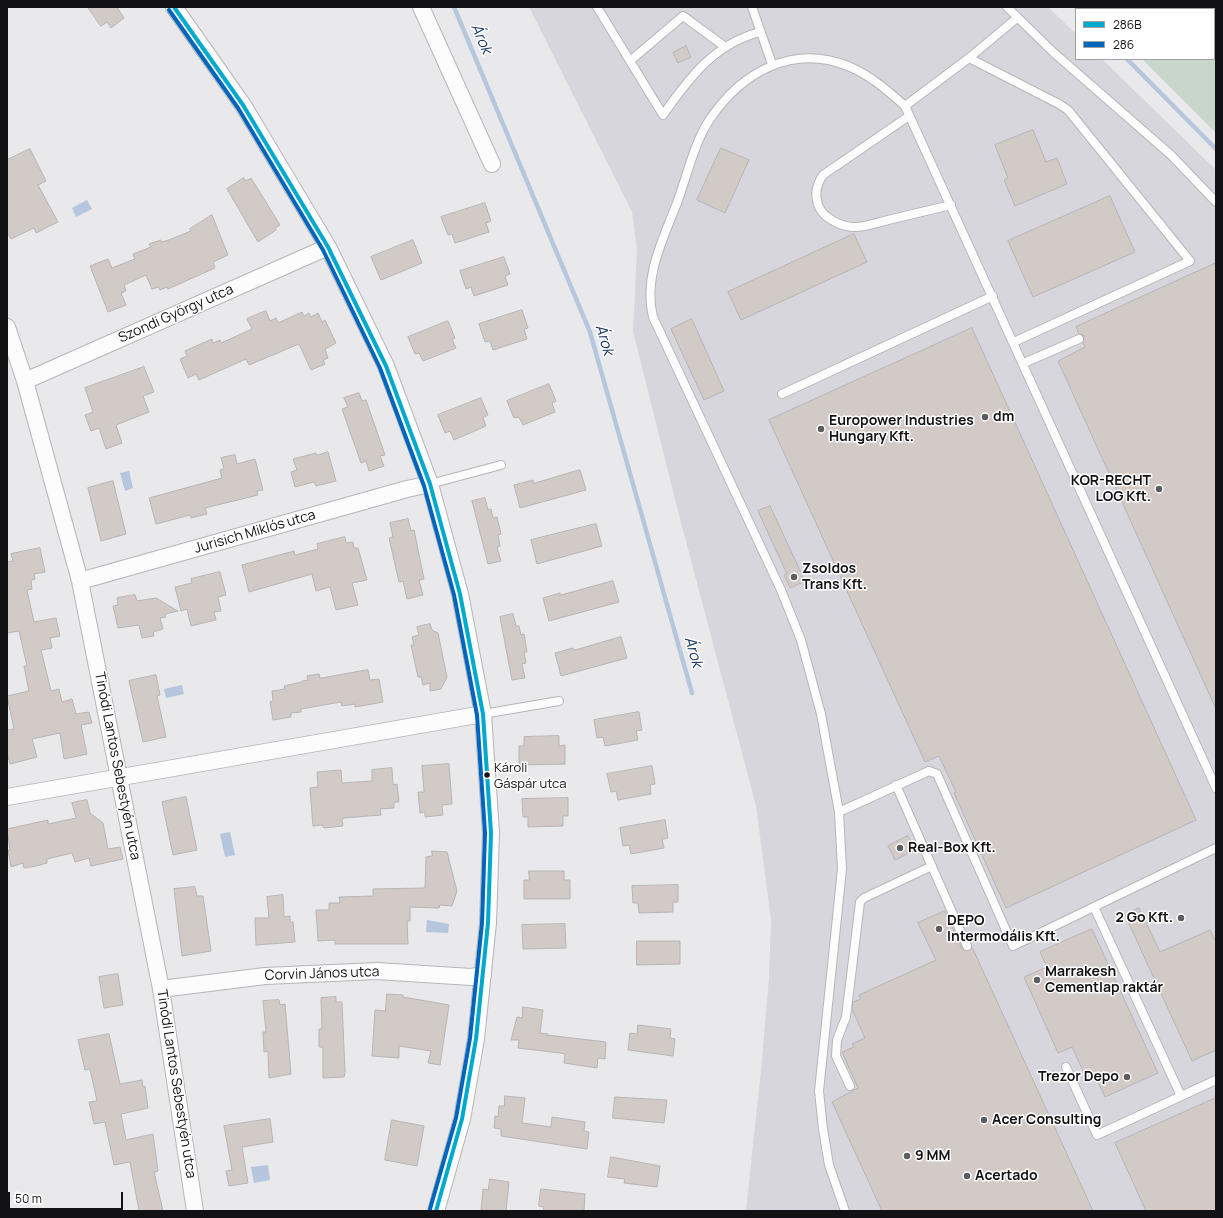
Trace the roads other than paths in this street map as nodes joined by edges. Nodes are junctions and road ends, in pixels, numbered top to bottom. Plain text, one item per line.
1 (174, 7) edge
2 (421, 7) edge
3 (597, 7) edge
4 (752, 7) edge
5 (1008, 7) edge
6 (1017, 18) junction
7 (760, 32) junction
8 (724, 46) junction
9 (969, 58) junction
10 (630, 61) junction
11 (772, 64) junction
12 (904, 106) junction
13 (909, 116) junction
14 (492, 164) dead end
15 (1216, 202) edge
16 (951, 205) junction
17 (328, 247) junction
18 (992, 296) junction
19 (7, 327) edge
20 (1079, 339) dead end
21 (1014, 342) junction
22 (1024, 363) junction
23 (25, 381) junction
24 (782, 394) dead end
25 (501, 465) dead end
26 (430, 484) junction
27 (80, 581) junction
28 (559, 702) dead end
29 (483, 714) junction
30 (119, 776) junction
31 (896, 785) junction
32 (1216, 788) edge
33 (7, 796) edge
34 (839, 812) junction
35 (1216, 848) edge
36 (932, 866) junction
37 (1094, 907) junction
38 (967, 946) dead end
39 (483, 975) junction
40 (161, 989) junction
41 (1066, 1067) dead end
42 (1216, 1080) edge
43 (850, 1086) dead end
44 (1181, 1096) junction
45 (195, 1211) edge
46 (436, 1211) edge
47 (845, 1211) edge

1 - 17 street
2 - 14 street
3 - 10 lane
4 - 7 lane
5 - 6 lane
6 - 9 lane
6 - 15 lane
7 - 8 lane
7 - 11 lane
8 - 10 lane
8 - 10 lane
9 - 12 lane
9 - 21 lane
11 - 12 lane
11 - 34 lane
12 - 13 lane
13 - 16 lane
13 - 16 lane
16 - 18 lane
17 - 23 street, Szondi György utca
17 - 26 street
18 - 21 lane
18 - 24 lane
19 - 23 street, Tinódi Lantos Sebestyén utca
20 - 22 lane
21 - 22 lane
22 - 32 lane
23 - 27 street, Tinódi Lantos Sebestyén utca
25 - 26 lane
26 - 27 street, Jurisich Miklós utca
26 - 29 street
27 - 30 street, Tinódi Lantos Sebestyén utca
28 - 29 lane
29 - 30 street
29 - 39 street
30 - 33 street
30 - 40 street, Tinódi Lantos Sebestyén utca
31 - 34 lane
31 - 36 lane
31 - 37 lane
34 - 47 lane
35 - 37 lane
36 - 38 lane
36 - 43 lane
37 - 44 lane
39 - 40 street, Corvin János utca
39 - 46 street
40 - 45 street, Tinódi Lantos Sebestyén utca
41 - 44 lane
42 - 44 lane

